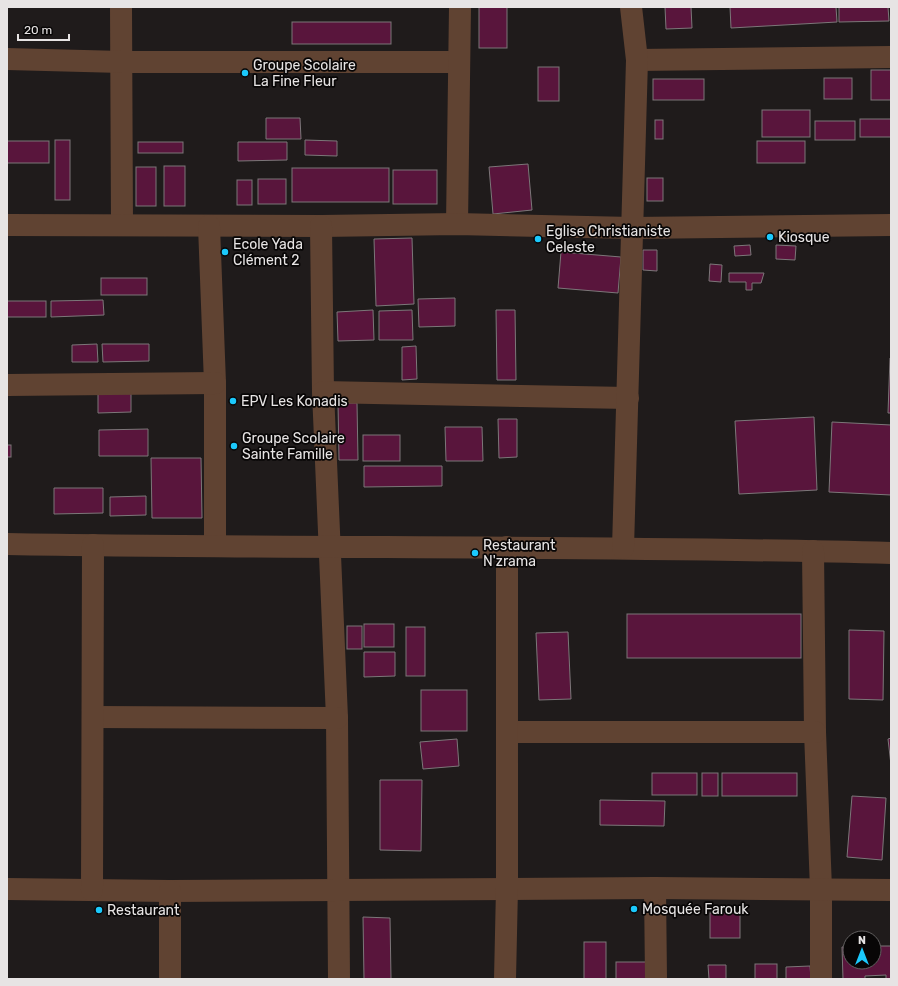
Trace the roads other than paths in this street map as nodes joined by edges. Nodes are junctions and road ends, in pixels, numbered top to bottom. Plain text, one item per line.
1 (121, 7) edge
2 (460, 7) edge
3 (631, 7) edge
4 (891, 57) edge
5 (7, 59) edge
6 (637, 60) junction
7 (122, 62) junction
8 (459, 62) junction
9 (457, 224) junction
10 (7, 225) edge
11 (891, 225) edge
12 (122, 226) junction
13 (209, 226) junction
14 (321, 226) junction
15 (632, 228) junction
16 (215, 383) junction
17 (7, 385) edge
18 (323, 392) junction
19 (628, 398) junction
20 (7, 544) edge
21 (93, 545) junction
22 (215, 546) junction
23 (330, 547) junction
24 (507, 547) junction
25 (623, 548) junction
26 (813, 551) junction
27 (891, 553) edge
28 (93, 717) junction
29 (337, 718) junction
30 (507, 732) junction
31 (815, 732) junction
32 (507, 888) junction
33 (655, 888) junction
34 (7, 889) edge
35 (821, 889) junction
36 (92, 890) junction
37 (339, 890) junction
38 (891, 890) edge
39 (170, 891) junction
40 (170, 979) edge
41 (339, 979) edge
42 (505, 979) edge
43 (656, 979) edge
44 (821, 979) edge

1 - 7 street
2 - 8 street
3 - 6 street
4 - 6 street
5 - 7 street
6 - 15 street
7 - 8 street
7 - 12 street
8 - 9 street
9 - 14 street
9 - 15 street
10 - 12 street
11 - 15 street
12 - 13 street
13 - 14 street
13 - 16 street
14 - 18 street
15 - 19 street
16 - 17 street
16 - 22 street
18 - 19 street
18 - 23 street
19 - 25 street
20 - 21 street
21 - 22 street
21 - 28 street
22 - 23 street
23 - 24 street
23 - 29 street
24 - 25 street
24 - 30 street
25 - 26 street
26 - 27 street
26 - 31 street
28 - 29 street
28 - 36 street
29 - 37 street
30 - 31 street
30 - 32 street
31 - 35 street
32 - 33 street
32 - 37 street
32 - 42 street
33 - 35 street
33 - 43 street
34 - 36 street
35 - 38 street
35 - 44 street
36 - 39 street
37 - 39 street
37 - 41 street
39 - 40 street

